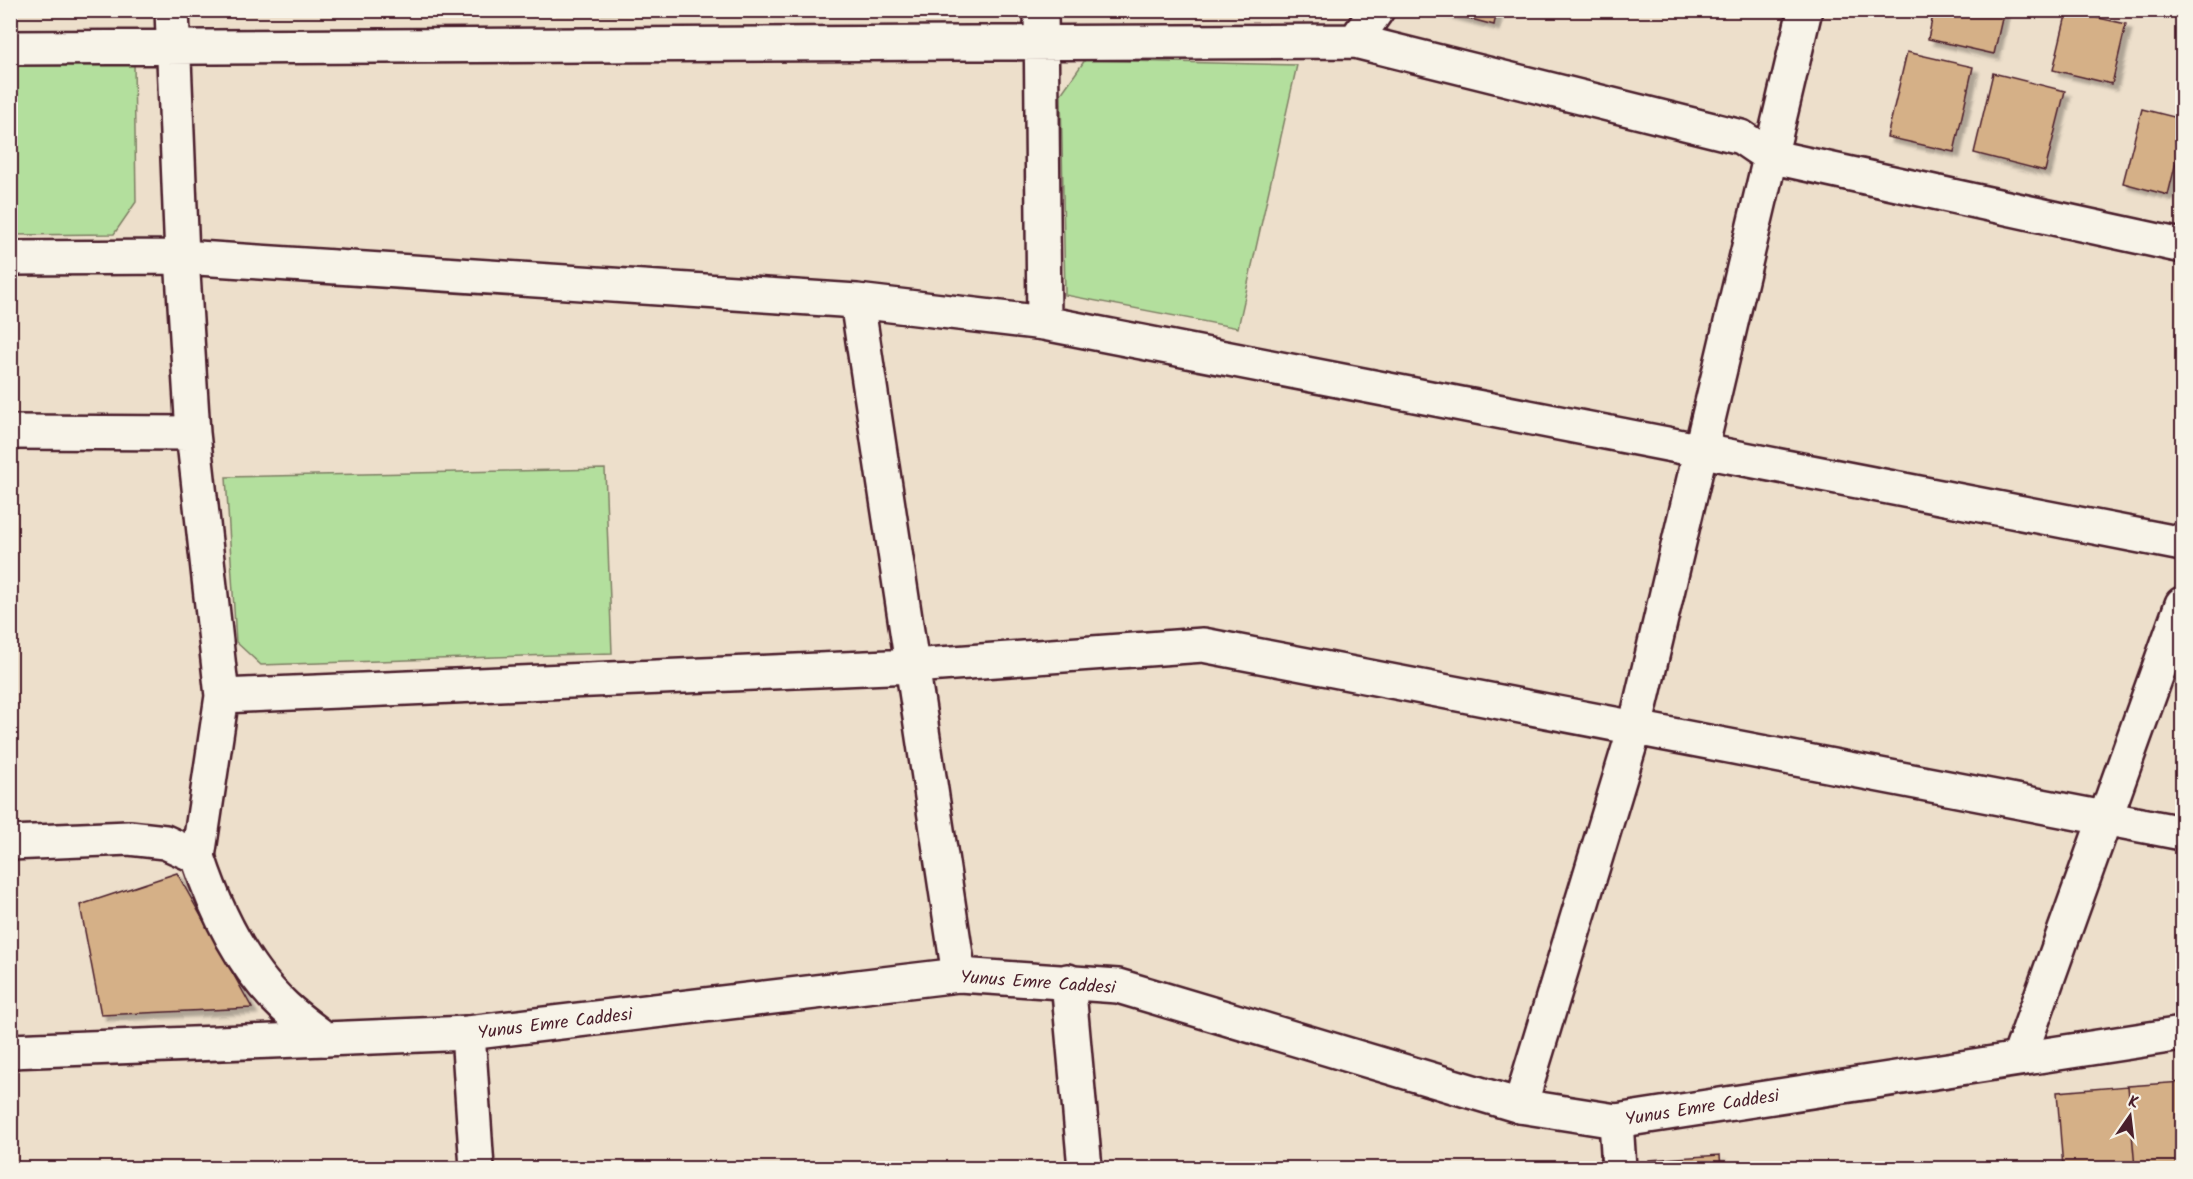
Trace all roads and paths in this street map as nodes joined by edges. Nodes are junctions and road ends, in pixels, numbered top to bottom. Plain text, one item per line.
1 (172, 10) edge
2 (1041, 10) edge
3 (1377, 10) edge
4 (1805, 10) edge
5 (1355, 41) junction
6 (1041, 43) junction
7 (10, 48) edge
8 (174, 48) junction
9 (1769, 156) junction
10 (2182, 246) edge
11 (182, 257) junction
12 (10, 258) edge
13 (857, 301) junction
14 (1044, 323) junction
15 (10, 432) edge
16 (193, 434) junction
17 (1701, 450) junction
18 (2182, 544) edge
19 (2182, 604) edge
20 (912, 666) junction
21 (222, 696) junction
22 (1635, 728) junction
23 (2106, 819) junction
24 (2182, 833) edge
25 (10, 843) edge
26 (198, 856) junction
27 (959, 975) junction
28 (1068, 981) junction
29 (468, 1033) junction
30 (2182, 1034) edge
31 (325, 1039) junction
32 (10, 1051) edge
33 (2019, 1058) junction
34 (1520, 1106) junction
35 (1616, 1121) junction
36 (477, 1168) edge
37 (1085, 1168) edge
38 (1619, 1168) edge

1 - 8 street
2 - 6 street
3 - 5 street
4 - 9 street
5 - 6 street
5 - 9 street
6 - 8 street
6 - 14 street
7 - 8 street
8 - 11 street
9 - 10 street
9 - 17 street
11 - 12 street
11 - 13 street
11 - 16 street
13 - 14 street
13 - 20 street
14 - 17 street
15 - 16 street
16 - 21 street
17 - 18 street
17 - 22 street
19 - 23 street
20 - 21 street
20 - 22 street
20 - 27 street
21 - 26 street
22 - 23 street
22 - 34 street
23 - 24 street
23 - 33 street
25 - 26 street
26 - 31 street
27 - 28 street, Yunus Emre Caddesi
27 - 29 street, Yunus Emre Caddesi
28 - 34 street, Yunus Emre Caddesi
28 - 37 street
29 - 31 street, Yunus Emre Caddesi
29 - 36 street
30 - 33 street, Yunus Emre Caddesi
31 - 32 street, Yunus Emre Caddesi
33 - 35 street, Yunus Emre Caddesi
34 - 35 street, Yunus Emre Caddesi
35 - 38 street

